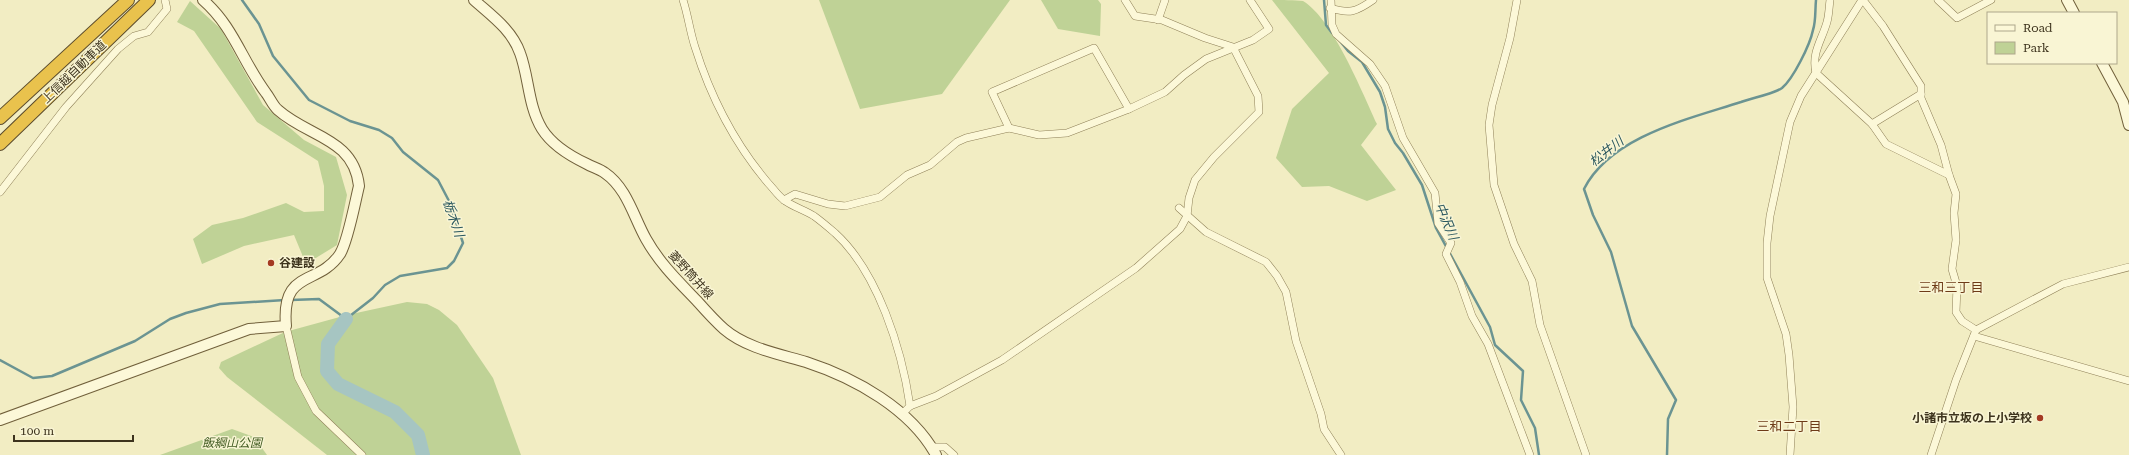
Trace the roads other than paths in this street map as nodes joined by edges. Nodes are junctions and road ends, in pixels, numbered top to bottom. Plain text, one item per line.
1 (128, 0) edge
2 (149, 0) edge
3 (165, 0) edge
4 (203, 0) edge
5 (474, 0) edge
6 (683, 0) edge
7 (1124, 0) edge
8 (1165, 0) edge
9 (1250, 0) edge
10 (1373, 0) edge
11 (1517, 0) edge
12 (1830, 0) edge
13 (1862, 0) edge
14 (1938, 0) edge
15 (1991, 0) edge
16 (2067, 0) edge
17 (1330, 4) edge
18 (2073, 12) edge
19 (1158, 20) junction
20 (1233, 47) junction
21 (2103, 64) edge
22 (1816, 73) junction
23 (1921, 94) junction
24 (1129, 109) junction
25 (0, 118) edge
26 (1872, 124) junction
27 (2129, 125) edge
28 (1009, 128) junction
29 (0, 144) edge
30 (1949, 175) junction
31 (0, 192) edge
32 (784, 200) junction
33 (1179, 208) dead end
34 (1187, 216) junction
35 (2129, 266) edge
36 (286, 326) junction
37 (1975, 333) junction
38 (2129, 381) edge
39 (907, 409) junction
40 (0, 420) edge
41 (934, 451) edge
42 (362, 455) edge
43 (954, 455) edge
44 (1341, 455) edge
45 (1530, 455) edge
46 (1586, 455) edge
47 (1790, 455) edge
48 (1931, 455) edge

1 - 25 highway, 上信越自動車道
2 - 29 highway, 上信越自動車道
3 - 31 street
4 - 36 street
5 - 39 street, 菱野筒井線
6 - 32 street
7 - 19 street
8 - 19 street
9 - 20 street
10 - 17 street
11 - 46 street
12 - 22 street
13 - 22 street
13 - 23 street
14 - 15 street
16 - 18 street
17 - 45 street
19 - 20 street
20 - 24 street
20 - 34 street
21 - 27 street
22 - 26 street
22 - 47 street
23 - 26 street
23 - 30 street
24 - 28 street
24 - 28 street
26 - 30 street
28 - 32 street
30 - 37 street
32 - 39 street
33 - 34 street
34 - 39 street
34 - 44 street
35 - 37 street
36 - 40 street
36 - 42 street
37 - 38 street
37 - 48 street
39 - 41 street, 菱野筒井線
41 - 43 street

